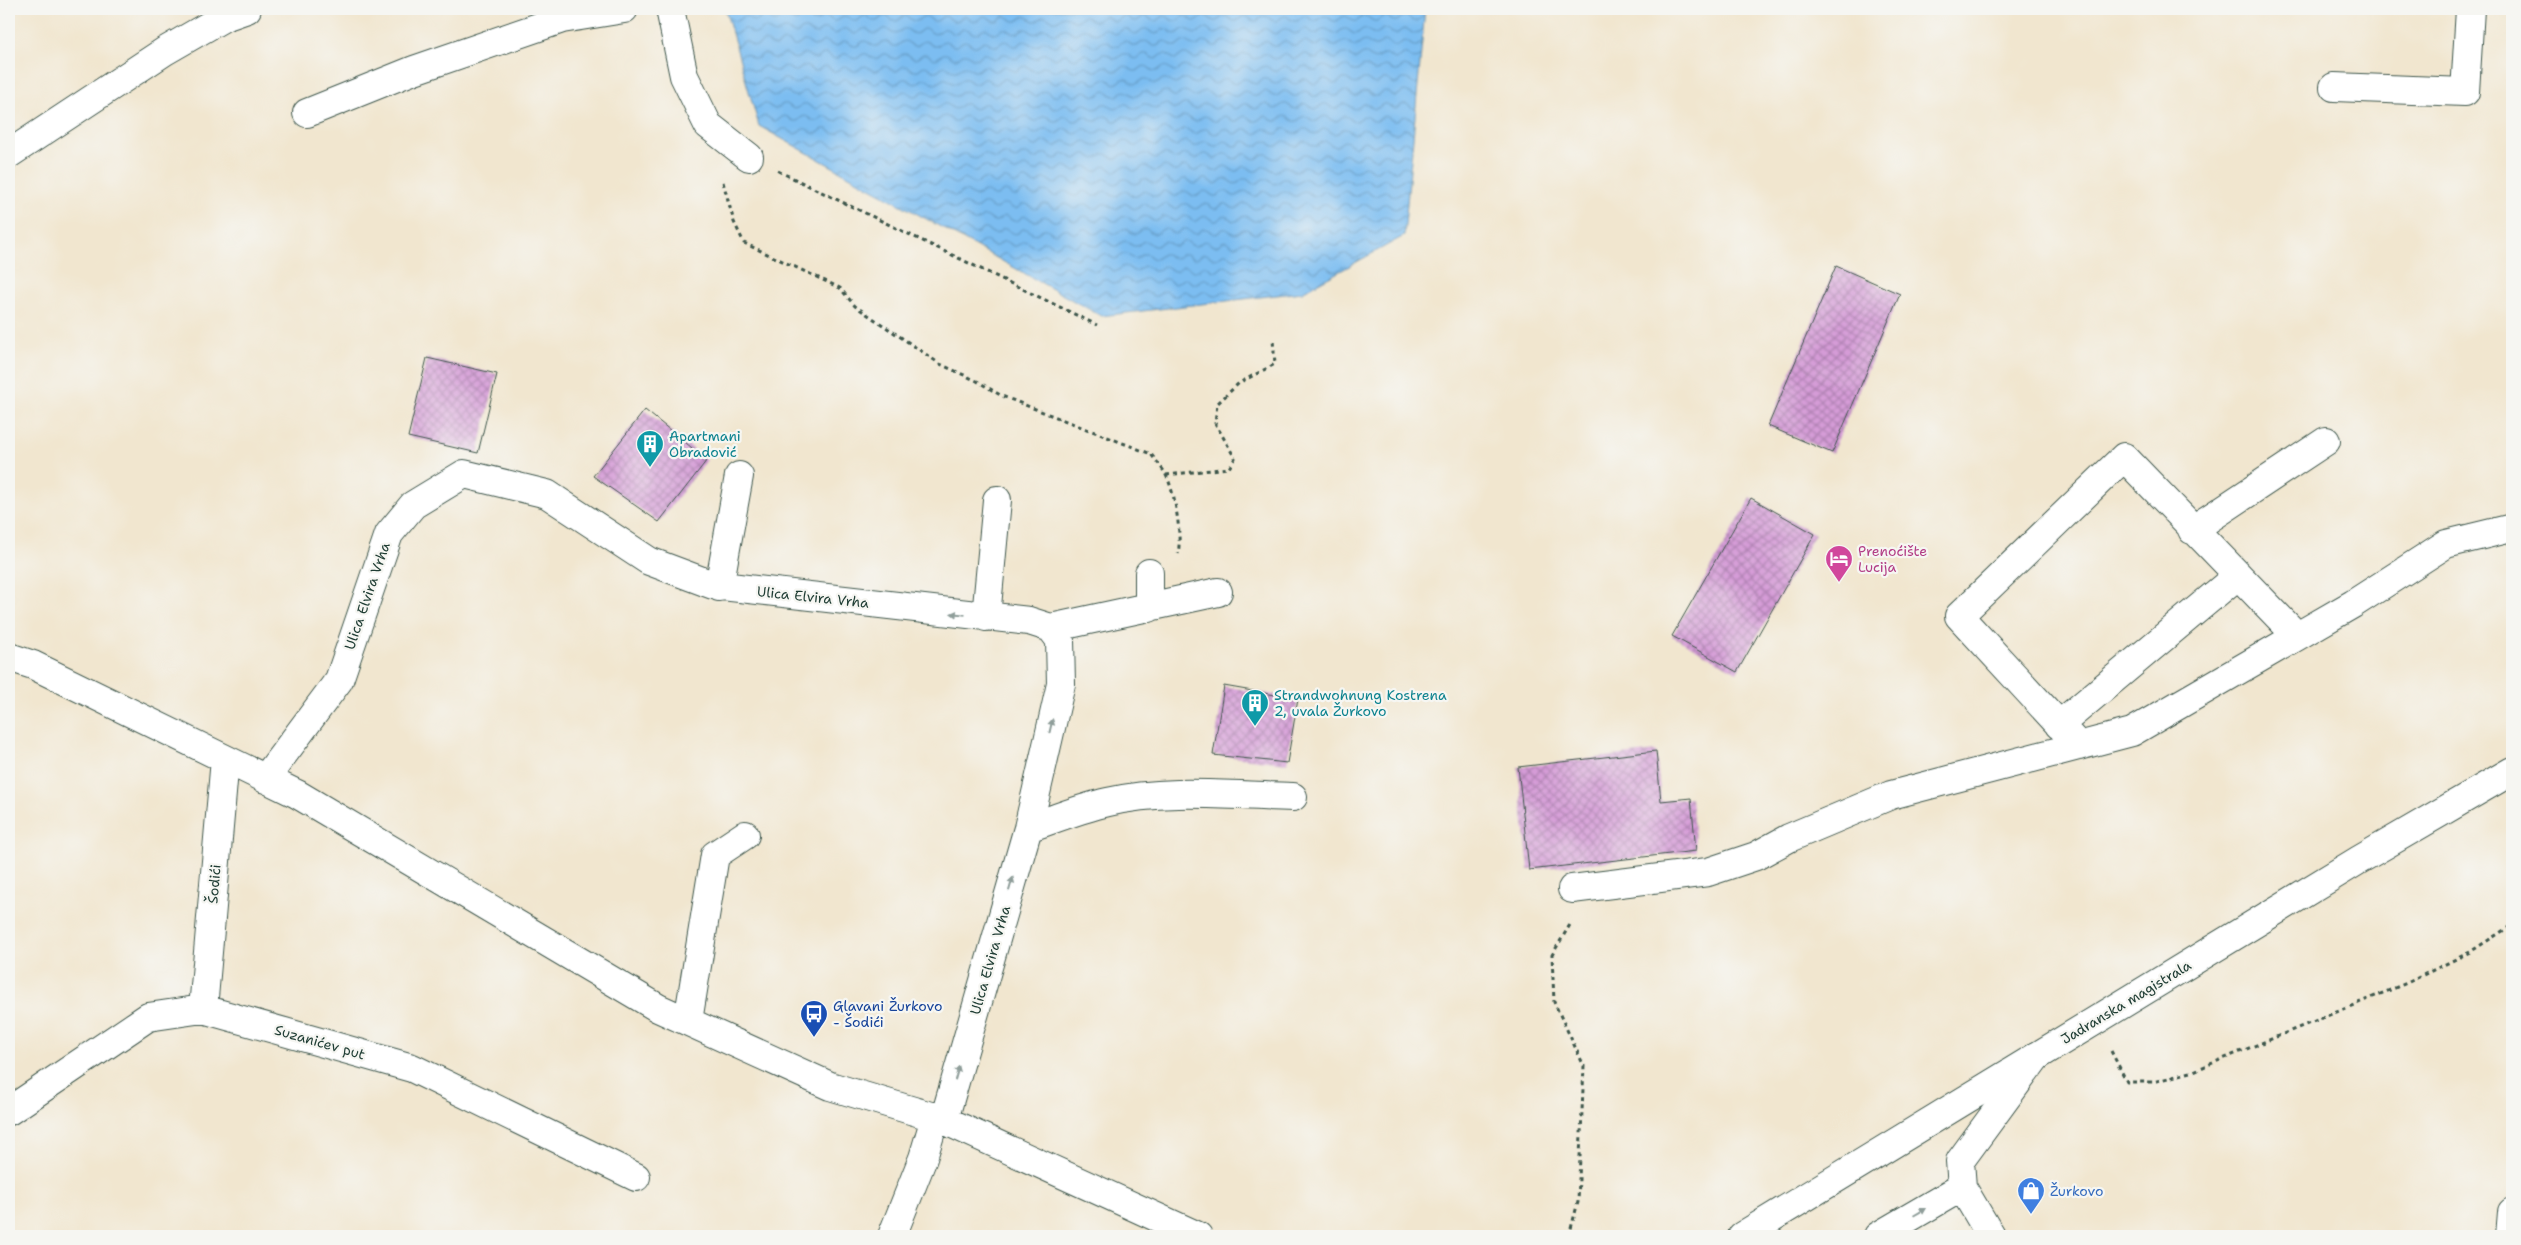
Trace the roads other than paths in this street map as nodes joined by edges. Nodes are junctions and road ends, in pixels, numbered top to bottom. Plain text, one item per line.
1 (247, 9) edge
2 (624, 9) edge
3 (670, 9) edge
4 (2470, 9) edge
5 (2334, 88) dead end
6 (307, 113) dead end
7 (9, 154) edge
8 (749, 157) road end
9 (2326, 441) dead end
10 (739, 476) dead end
11 (997, 500) dead end
12 (2512, 528) edge
13 (2192, 530) junction
14 (1150, 573) dead end
15 (2237, 576) junction
16 (719, 587) junction
17 (1218, 592) dead end
18 (1158, 606) junction
19 (986, 617) junction
20 (1052, 628) junction
21 (2297, 636) junction
22 (9, 657) edge
23 (2059, 725) junction
24 (2079, 746) junction
25 (225, 759) junction
26 (2512, 771) edge
27 (265, 779) junction
28 (1293, 797) dead end
29 (1028, 828) junction
30 (744, 835) dead end
31 (1572, 890) road end
32 (203, 1009) junction
33 (688, 1021) junction
34 (2037, 1056) junction
35 (9, 1111) edge
36 (940, 1119) junction
37 (636, 1177) dead end
38 (1962, 1187) junction
39 (2512, 1212) edge
40 (892, 1236) edge
41 (1198, 1236) edge
42 (1742, 1236) edge
43 (1878, 1236) edge
44 (1990, 1236) edge
45 (2510, 1236) edge

1 - 7 street
2 - 6 street
3 - 8 street
4 - 5 street
9 - 13 street
10 - 16 street
11 - 19 street
12 - 21 street
13 - 15 street
13 - 23 street
14 - 18 street
15 - 21 street
15 - 23 street
19 -> 16 street, Ulica Elvira Vrha
16 - 27 street, Ulica Elvira Vrha
17 - 18 street
18 - 20 street
19 - 20 street, Ulica Elvira Vrha
29 -> 20 street, Ulica Elvira Vrha
21 - 24 street
22 - 25 street
23 - 24 street
24 - 31 street
25 - 27 street
25 - 32 street, Šodići
26 - 34 street, Jadranska magistrala
27 - 33 street
28 - 29 street
36 -> 29 street, Ulica Elvira Vrha
30 - 33 street
32 - 35 street, Suzanićev put
32 - 37 street, Suzanićev put
33 - 36 street
34 - 38 street
34 - 42 street, Jadranska magistrala
36 - 40 street, Ulica Elvira Vrha
36 - 41 street
43 -> 38 street
38 - 44 street
39 - 45 street

